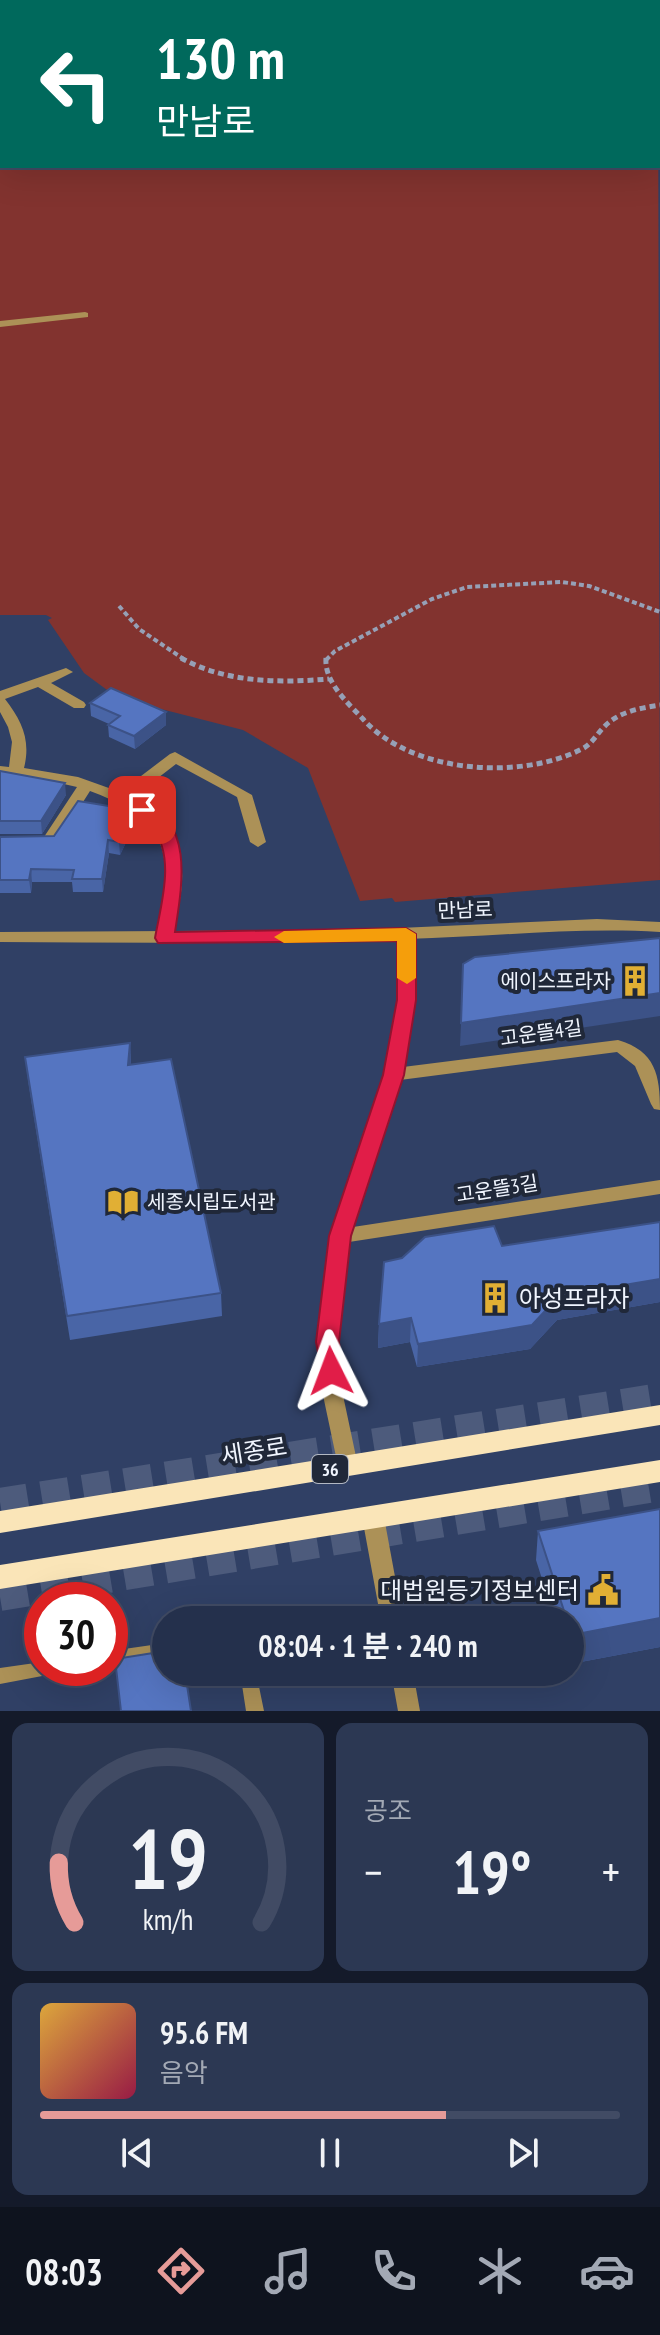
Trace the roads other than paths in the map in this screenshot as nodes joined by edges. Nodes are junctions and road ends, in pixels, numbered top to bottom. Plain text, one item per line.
1 (85, 315) dead end
2 (0, 324) edge
3 (66, 672) dead end
4 (39, 682) junction
5 (0, 696) edge
6 (0, 702) edge
7 (79, 705) dead end
8 (7, 771) edge
9 (86, 785) junction
10 (124, 797) junction
11 (0, 842) edge
12 (258, 842) dead end
13 (660, 916) edge
14 (652, 926) edge
15 (406, 934) junction
16 (0, 937) edge
17 (164, 938) junction
18 (393, 1075) junction
19 (660, 1104) edge
20 (660, 1187) edge
21 (340, 1236) junction
22 (660, 1415) edge
23 (348, 1466) junction
24 (660, 1471) edge
25 (373, 1517) junction
26 (0, 1522) edge
27 (0, 1577) edge
28 (389, 1606) edge
29 (152, 1652) edge
30 (128, 1656) edge
31 (24, 1672) edge
32 (0, 1676) edge
33 (251, 1686) edge
34 (405, 1686) edge
35 (255, 1711) edge
36 (409, 1711) edge

1 - 2 lane
3 - 4 street
4 - 5 street
4 - 7 street
6 - 8 street
8 - 9 street
9 - 10 street
9 - 11 street
10 - 12 street
10 - 17 street
13 - 14 street
14 - 15 street, 만남로
15 - 17 street, 만남로
15 - 18 street
16 - 17 street, 만남로
18 - 19 street, 고운뜰4길
18 - 21 street
20 - 21 street, 고운뜰3길
21 - 23 street
22 - 23 main road, 세종로 / 36
23 - 26 main road, 세종로 / 36
24 - 25 main road
25 - 27 main road
25 - 28 street
29 - 30 lane
31 - 32 lane
33 - 35 lane
34 - 36 street

